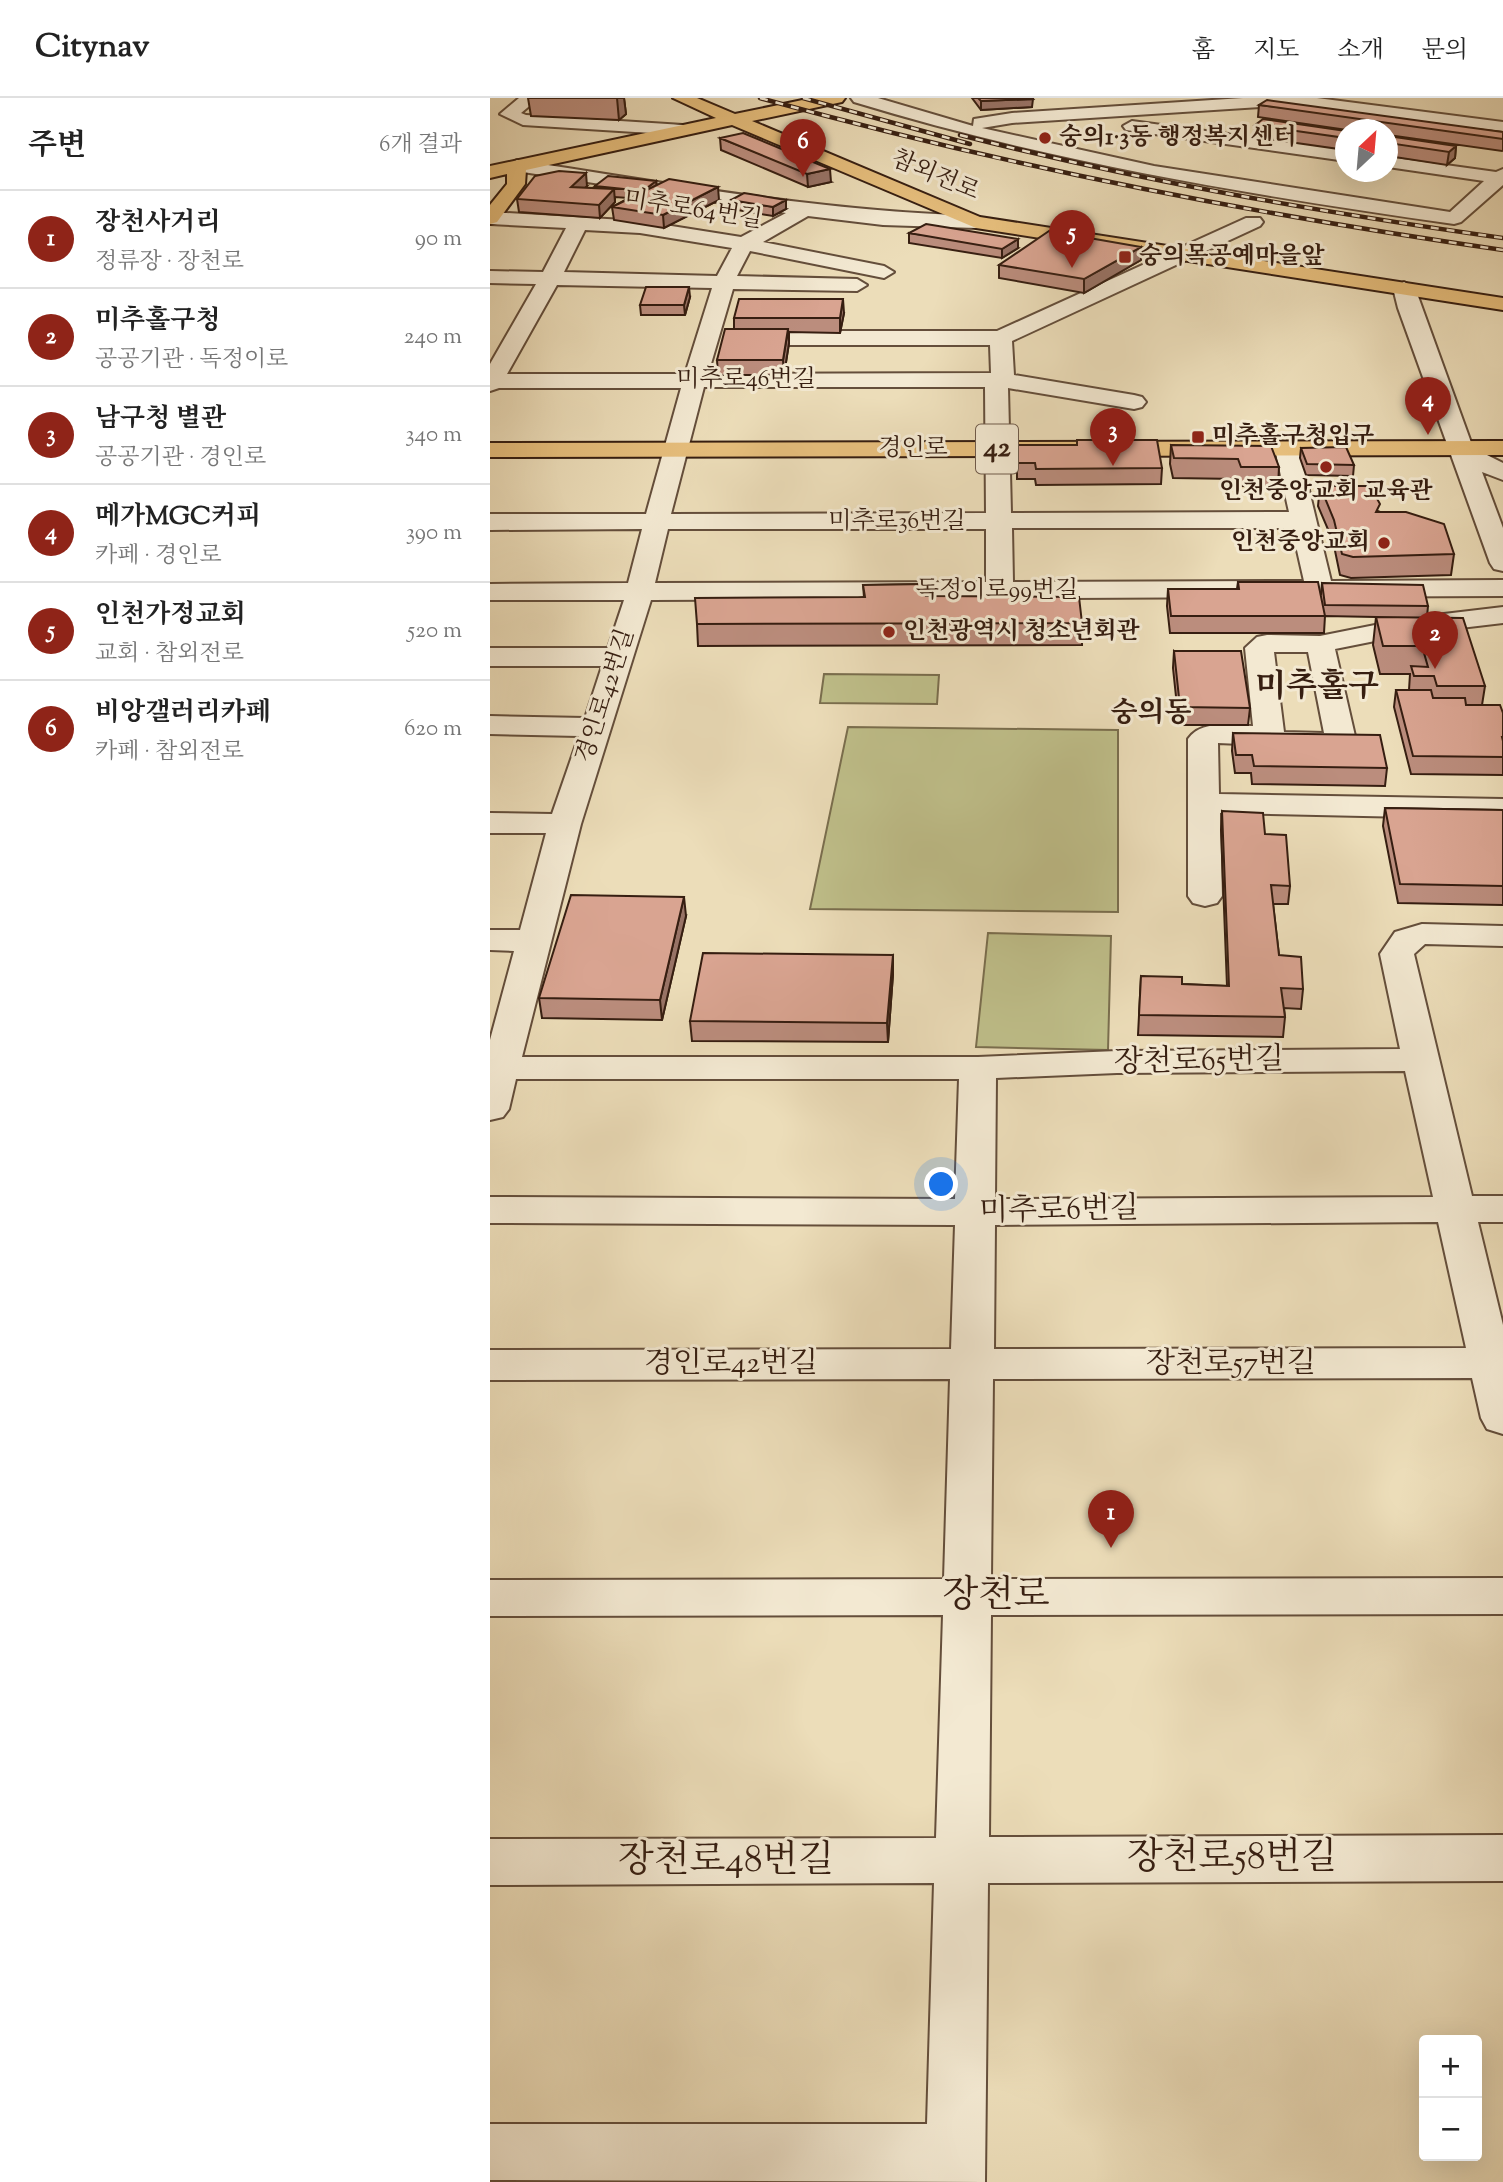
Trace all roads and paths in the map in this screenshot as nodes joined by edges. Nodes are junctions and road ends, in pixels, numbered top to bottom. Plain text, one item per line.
1 (530, 98) edge
2 (682, 98) edge
3 (836, 98) edge
4 (860, 98) edge
5 (1357, 102) edge
6 (1098, 105) edge
7 (732, 119) junction
8 (960, 126) junction
9 (1503, 127) edge
10 (683, 130) junction
11 (1335, 154) edge
12 (1398, 163) edge
13 (517, 166) junction
14 (490, 172) edge
15 (1502, 177) edge
16 (805, 209) junction
17 (490, 218) edge
18 (578, 221) junction
19 (976, 222) junction
20 (1253, 222) dead end
21 (1050, 236) junction
22 (744, 244) junction
23 (1028, 251) edge
24 (1181, 256) junction
25 (490, 277) edge
26 (549, 278) junction
27 (724, 282) junction
28 (857, 285) junction
29 (1404, 288) junction
30 (1503, 304) edge
31 (708, 338) junction
32 (859, 338) junction
33 (1001, 338) junction
34 (695, 380) junction
35 (1003, 380) junction
36 (491, 382) edge
37 (1134, 402) dead end
38 (1503, 448) edge
39 (997, 449) junction
40 (1287, 449) junction
41 (490, 450) edge
42 (674, 450) junction
43 (1462, 450) junction
44 (1503, 473) edge
45 (1304, 520) junction
46 (999, 521) junction
47 (490, 522) edge
48 (656, 523) junction
49 (1503, 563) edge
50 (1503, 588) edge
51 (1320, 590) junction
52 (1000, 591) junction
53 (490, 592) edge
54 (638, 592) junction
55 (1503, 615) edge
56 (1320, 644) junction
57 (490, 657) edge
58 (618, 657) junction
59 (490, 725) edge
60 (595, 726) junction
61 (1269, 736) junction
62 (1204, 803) junction
63 (1503, 810) edge
64 (490, 823) edge
65 (565, 824) junction
66 (1205, 896) dead end
67 (1503, 936) edge
68 (490, 940) edge
69 (533, 941) junction
70 (1420, 1060) junction
71 (495, 1068) edge
72 (978, 1068) junction
73 (490, 1108) edge
74 (1455, 1209) junction
75 (1503, 1209) edge
76 (490, 1210) edge
77 (975, 1212) junction
78 (1490, 1363) junction
79 (490, 1364) edge
80 (972, 1364) junction
81 (1503, 1418) edge
82 (1503, 1596) edge
83 (967, 1597) junction
84 (490, 1598) edge
85 (1503, 1858) edge
86 (962, 1861) junction
87 (490, 1862) edge
88 (490, 2151) edge
89 (956, 2167) edge

1 - 10 street
2 - 7 main road, 참외전로
3 - 7 main road
4 - 8 street
5 - 6 street
5 - 9 street
6 - 8 street
6 - 11 street
7 - 10 main road
7 - 19 main road, 참외전로
8 - 15 street
10 - 13 main road
12 - 15 street
13 - 14 main road
13 - 16 street
13 - 17 main road
16 - 19 street
16 - 22 street
17 - 18 street, 미추로64번길
18 - 22 street, 미추로64번길
18 - 26 street
19 - 21 main road, 참외전로
20 - 24 street
21 - 23 street
21 - 24 main road, 참외전로
22 - 27 street, 경인로42번길
22 - 28 street, 미추로64번길
24 - 29 main road, 참외전로
24 - 33 street
25 - 26 street
26 - 27 street
26 - 36 street
27 - 28 street
27 - 31 street, 경인로42번길
28 - 32 street
29 - 30 main road, 참외전로
29 - 43 street
31 - 32 street
31 - 34 street, 경인로42번길
32 - 33 street
33 - 35 street
34 - 35 street, 미추로46번길
34 - 36 street, 미추로46번길
34 - 42 street, 경인로42번길
35 - 37 street, 미추로46번길
35 - 39 street
38 - 43 main road, 경인로 / 42
39 - 40 main road, 경인로 / 42
39 - 42 main road, 경인로 / 42
39 - 46 street
40 - 43 main road, 경인로 / 42
40 - 45 street
41 - 42 main road, 경인로 / 42
42 - 48 street, 경인로42번길
43 - 44 street
43 - 49 street
45 - 46 street, 미추로36번길
45 - 51 street
46 - 48 street, 미추로36번길
46 - 52 street
47 - 48 street, 미추로36번길
48 - 54 street, 경인로42번길
50 - 51 street, 독정이로99번길
51 - 52 street, 독정이로99번길
52 - 54 street, 독정이로99번길
53 - 54 street, 독정이로99번길
54 - 58 street, 경인로42번길
55 - 56 street
56 - 61 street
56 - 61 street
57 - 58 street
58 - 60 street, 경인로42번길
59 - 60 street
60 - 65 street, 경인로42번길
61 - 62 street
62 - 63 street
62 - 66 street
64 - 65 street
65 - 69 street, 경인로42번길
67 - 70 street
68 - 69 street
69 - 71 street, 경인로42번길
70 - 72 street, 장천로65번길
70 - 74 street
71 - 72 street
71 - 73 street, 경인로42번길
72 - 77 street
74 - 75 street, 미추로6번길
74 - 77 street, 미추로6번길
74 - 78 street
76 - 77 street, 미추로6번길
77 - 80 street
78 - 80 street, 장천로57번길
78 - 81 street
79 - 80 street, 경인로42번길
80 - 83 street
82 - 83 street, 장천로
83 - 84 street, 장천로
83 - 86 street
85 - 86 street, 장천로58번길
86 - 87 street, 장천로48번길
86 - 89 street
88 - 89 street

